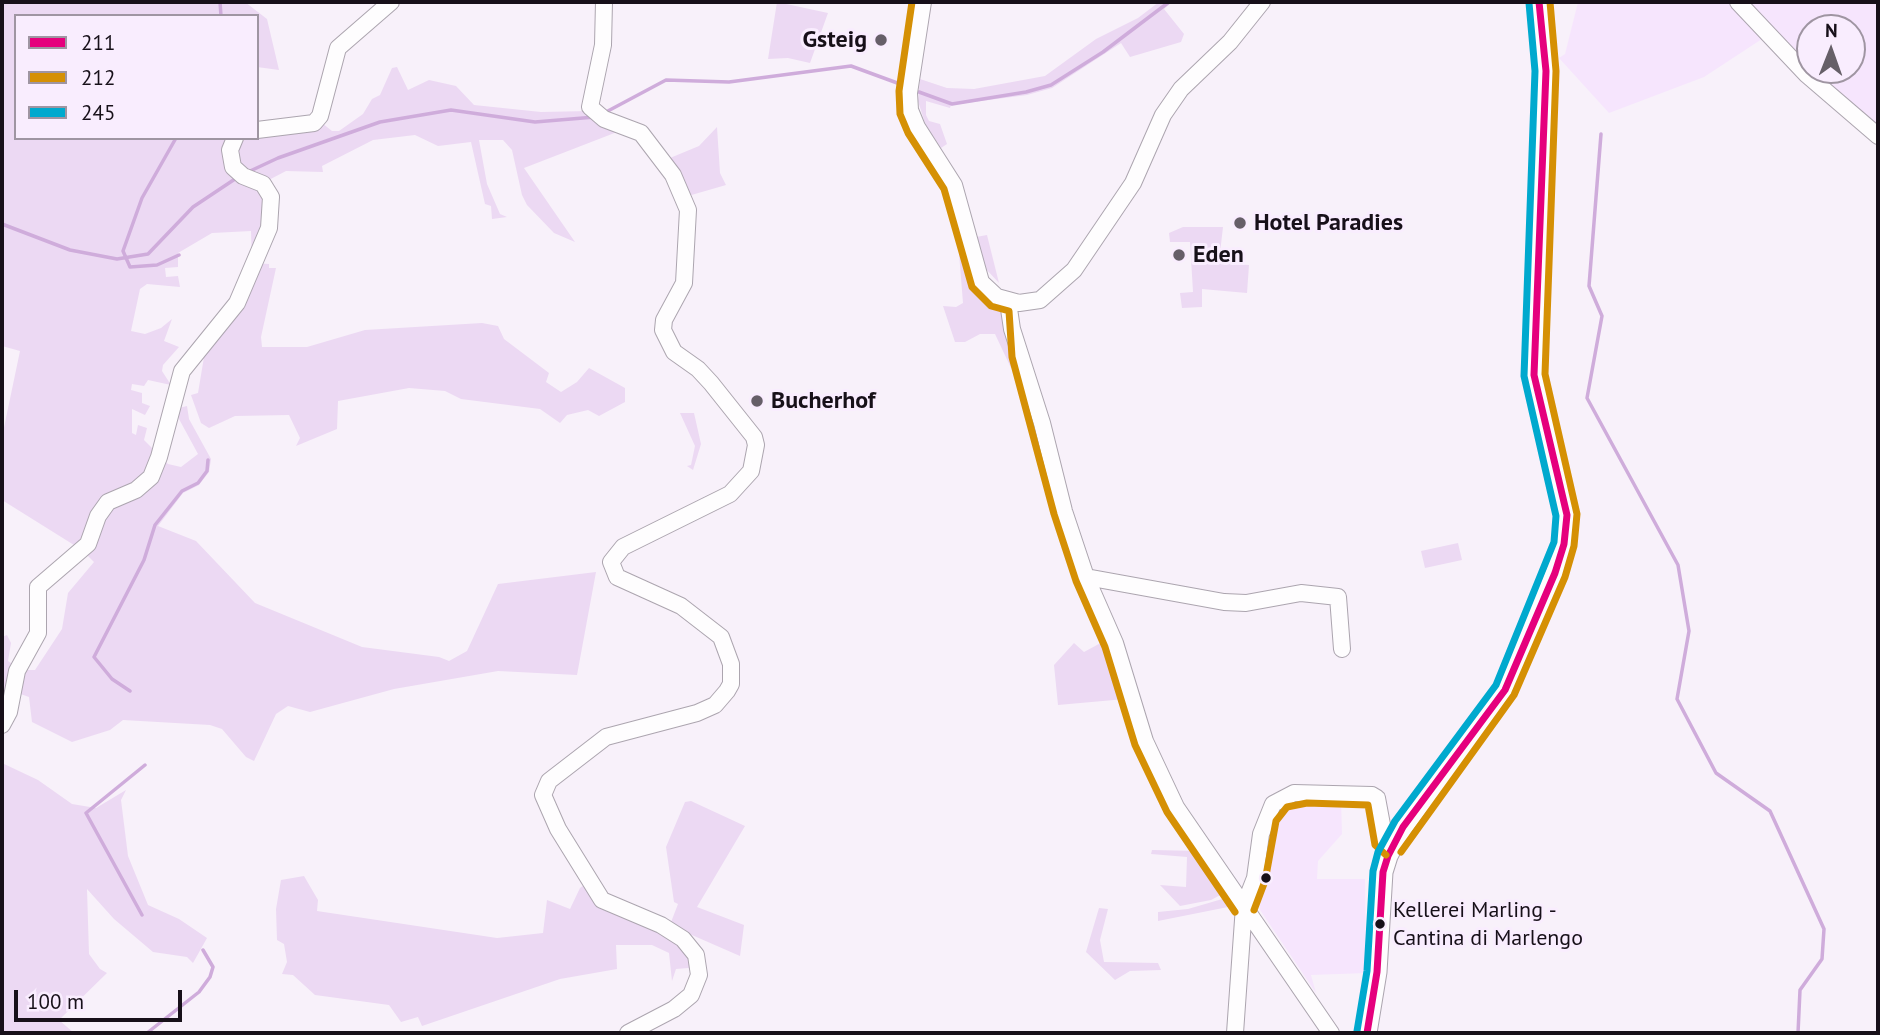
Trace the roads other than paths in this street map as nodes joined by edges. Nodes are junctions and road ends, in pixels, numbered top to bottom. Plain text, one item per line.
1 (391, 2) edge
2 (604, 2) edge
3 (923, 2) edge
4 (1262, 2) edge
5 (1539, 2) edge
6 (1738, 2) edge
7 (259, 130) edge
8 (1878, 136) edge
9 (234, 140) edge
10 (1014, 302) junction
11 (1086, 577) junction
12 (1342, 649) dead end
13 (2, 725) edge
14 (1392, 846) junction
15 (1244, 906) junction
16 (628, 1033) edge
17 (1235, 1033) edge
18 (1331, 1033) edge
19 (1367, 1033) edge

1 - 7 street
2 - 16 street
3 - 10 street
4 - 10 street
5 - 14 main road
6 - 8 street
9 - 13 street
10 - 11 street
11 - 12 street
11 - 15 street
14 - 15 street
14 - 19 main road
15 - 17 street
15 - 18 street

